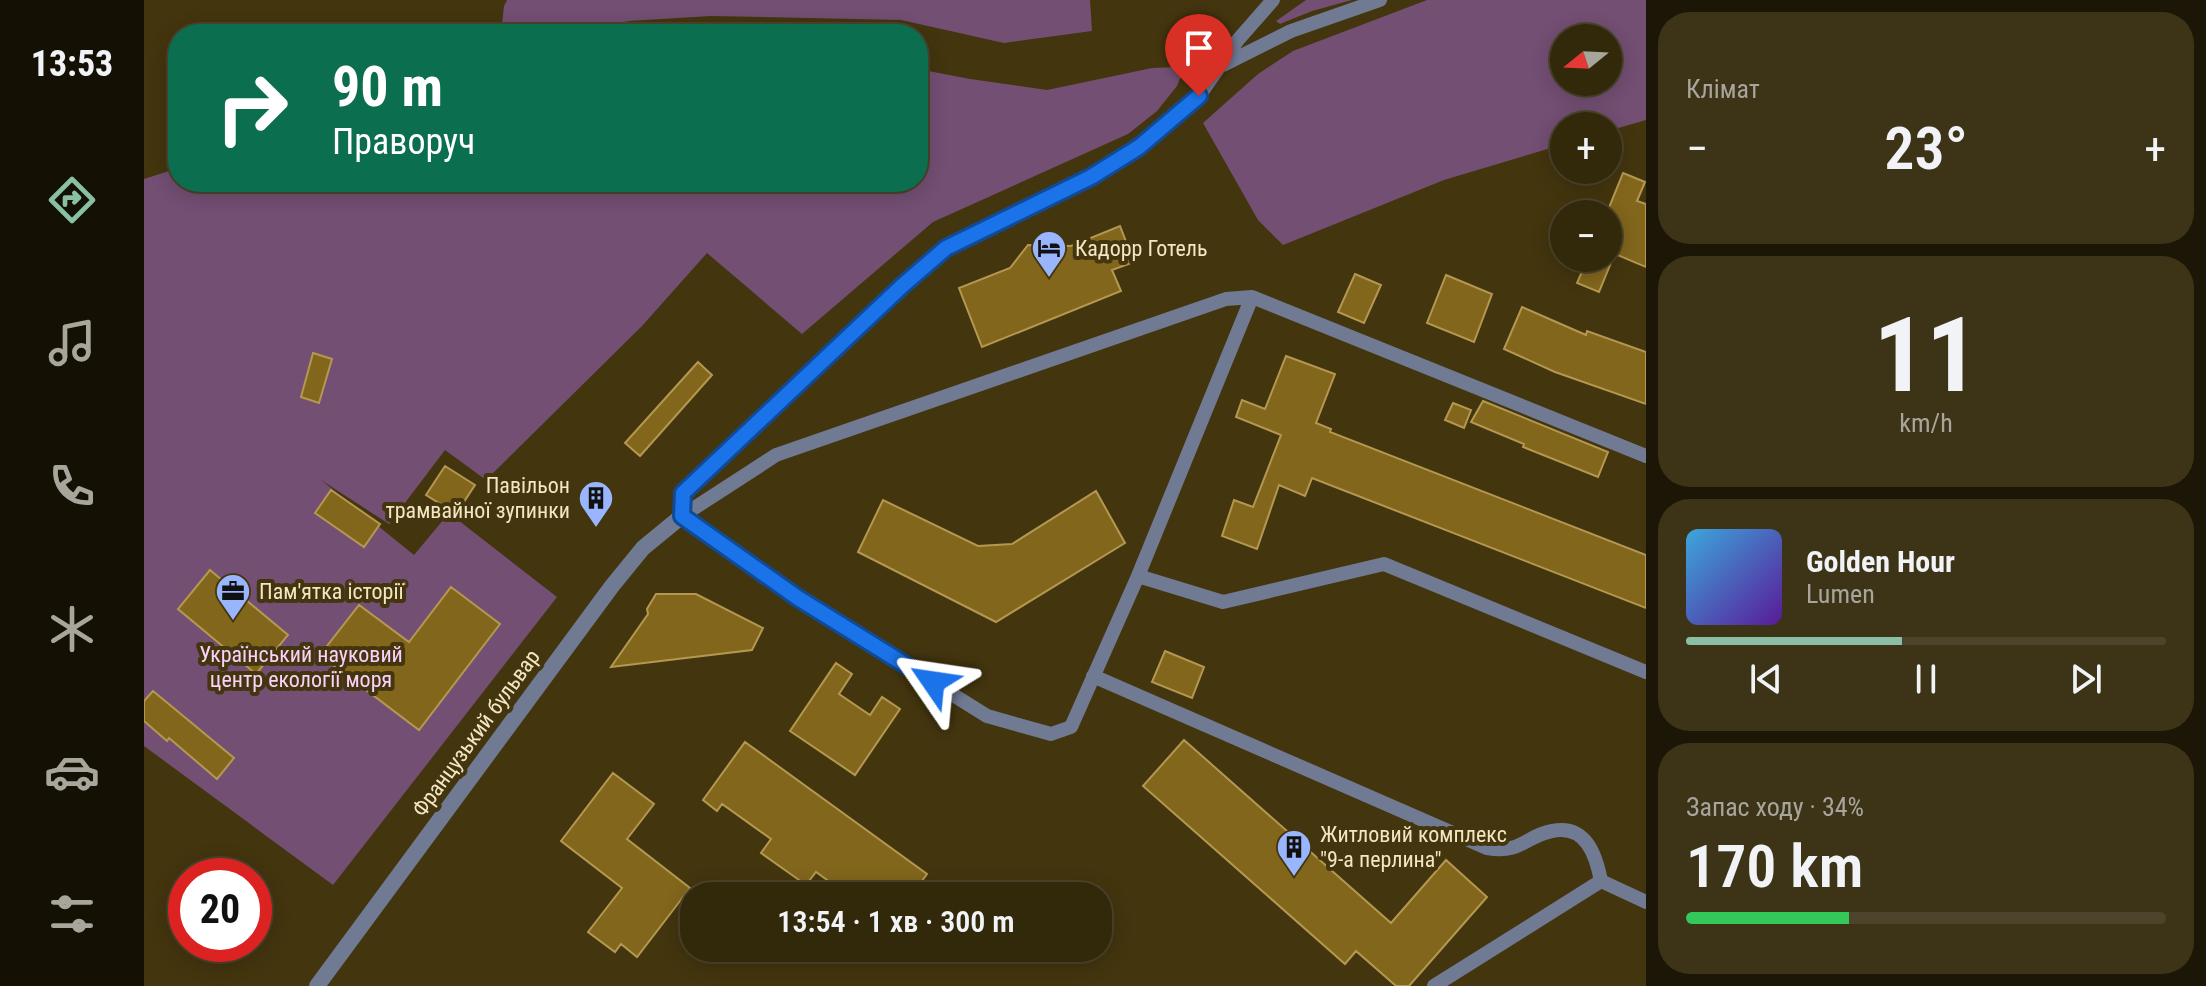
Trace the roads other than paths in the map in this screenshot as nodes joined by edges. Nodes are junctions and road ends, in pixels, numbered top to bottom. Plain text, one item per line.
1 (1273, 0) edge
2 (1380, 0) edge
3 (1219, 67) junction
4 (1252, 297) junction
5 (1646, 456) edge
6 (682, 516) junction
7 (1138, 576) junction
8 (1646, 672) edge
9 (1093, 676) junction
10 (1601, 881) junction
11 (1646, 902) edge
12 (317, 986) edge
13 (1434, 986) edge

1 - 3 lane
2 - 3 lane
3 - 6 lane
4 - 5 lane
4 - 6 lane
4 - 7 lane
6 - 9 lane
6 - 12 street, Французький бульвар
7 - 8 lane
7 - 9 lane
9 - 10 lane
10 - 11 lane
10 - 13 lane

